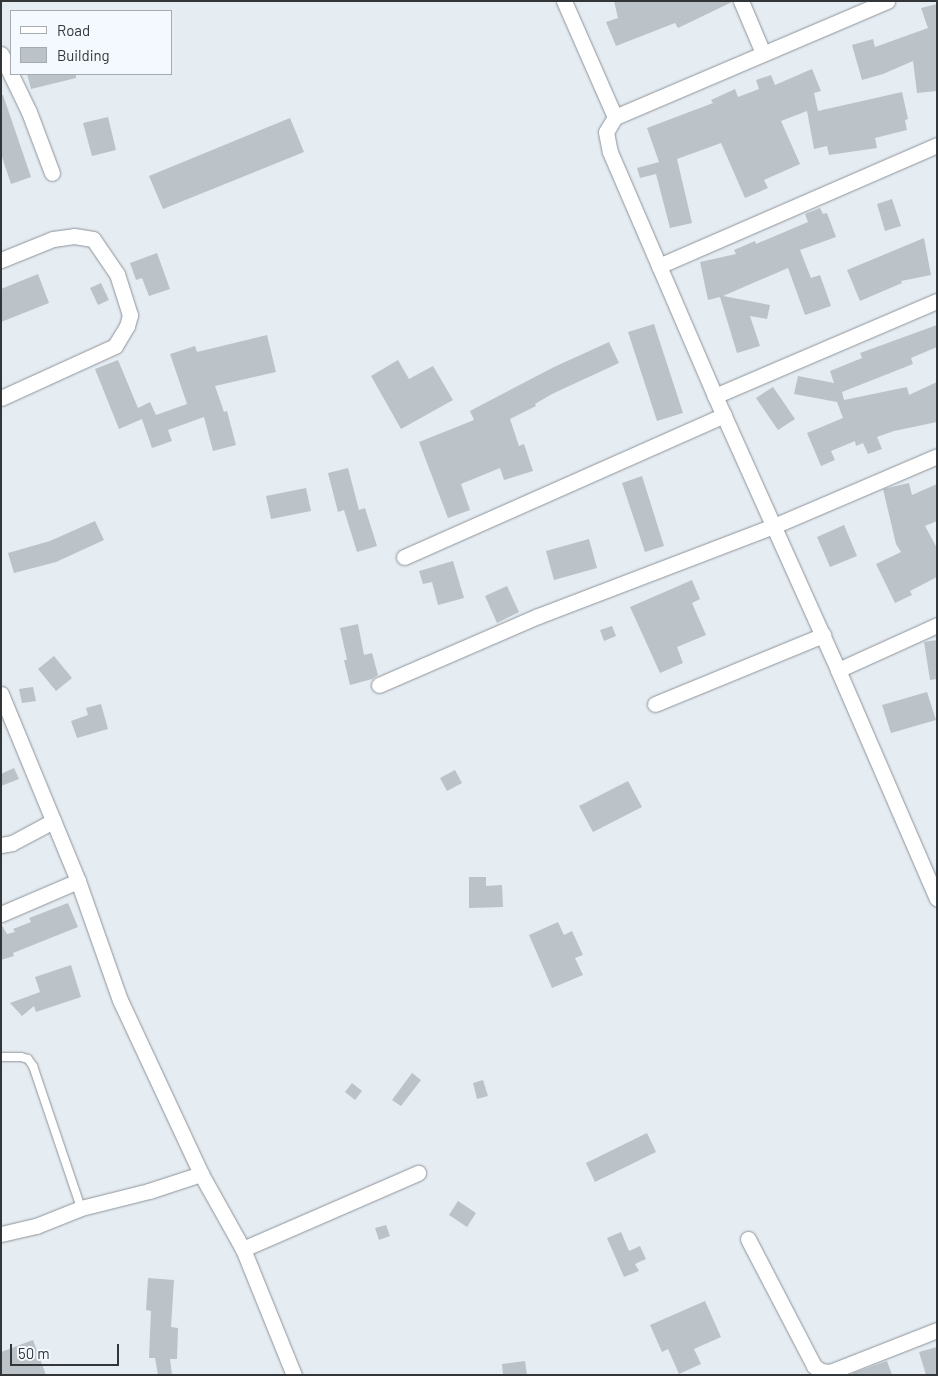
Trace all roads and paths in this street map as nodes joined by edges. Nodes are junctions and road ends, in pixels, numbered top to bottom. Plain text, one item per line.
1 (564, 1) edge
2 (741, 1) edge
3 (887, 1) edge
4 (763, 53) junction
5 (1, 54) edge
6 (10, 73) edge
7 (11, 75) edge
8 (615, 116) junction
9 (937, 145) edge
10 (52, 173) dead end
11 (1, 260) edge
12 (659, 266) junction
13 (937, 301) edge
14 (715, 396) junction
15 (1, 398) edge
16 (724, 415) junction
17 (937, 456) edge
18 (774, 526) junction
19 (404, 557) dead end
20 (937, 625) edge
21 (823, 635) junction
22 (838, 670) junction
23 (379, 685) dead end
24 (1, 694) edge
25 (655, 704) dead end
26 (53, 821) junction
27 (1, 845) edge
28 (78, 881) junction
29 (937, 899) edge
30 (1, 914) edge
31 (1, 1056) edge
32 (418, 1173) dead end
33 (201, 1174) junction
34 (81, 1208) junction
35 (1, 1234) edge
36 (748, 1240) dead end
37 (243, 1250) junction
38 (937, 1330) edge
39 (294, 1375) edge

1 - 8 street
2 - 4 street
3 - 4 street
4 - 8 street
5 - 6 street
7 - 10 street
8 - 12 street
9 - 12 street
11 - 15 street
12 - 14 street
13 - 14 street
14 - 16 street
16 - 18 street
16 - 19 street
17 - 18 street
18 - 21 street
18 - 23 street
20 - 22 street
21 - 22 street
21 - 25 street
22 - 29 street
24 - 26 street
26 - 27 street
26 - 28 street
28 - 30 street
28 - 33 street
31 - 34 lane
32 - 37 street
33 - 34 street
33 - 37 street
34 - 35 street
36 - 38 street
37 - 39 street

